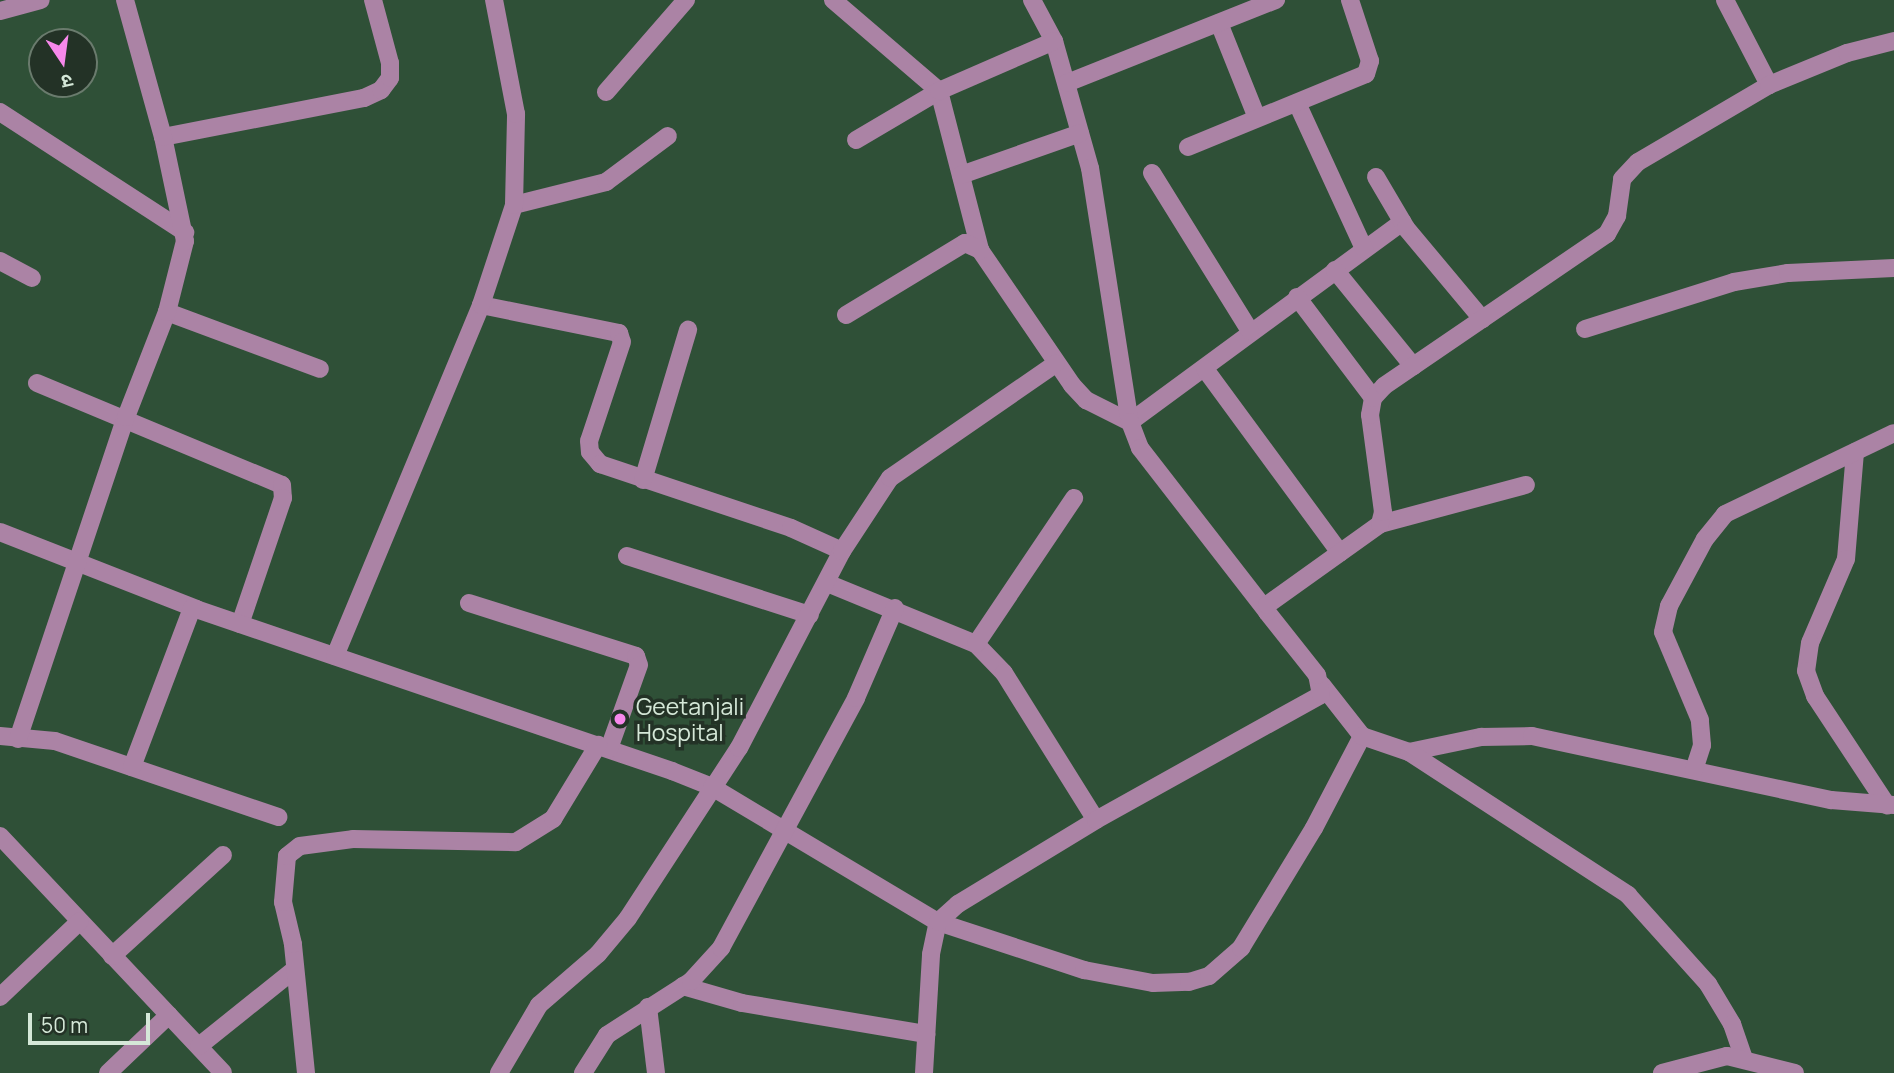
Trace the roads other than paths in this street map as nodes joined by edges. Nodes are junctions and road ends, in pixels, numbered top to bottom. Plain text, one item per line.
1 (41, 0) edge
2 (125, 0) edge
3 (373, 0) edge
4 (495, 0) edge
5 (686, 0) edge
6 (833, 0) edge
7 (1032, 0) edge
8 (1276, 0) edge
9 (1350, 0) edge
10 (1725, 0) edge
11 (0, 11) edge
12 (1219, 23) junction
13 (1054, 41) junction
14 (1894, 41) edge
15 (1067, 83) junction
16 (1769, 85) junction
17 (939, 91) junction
18 (606, 92) dead end
19 (1297, 103) junction
20 (0, 112) edge
21 (1257, 118) junction
22 (1080, 133) junction
23 (667, 136) dead end
24 (163, 137) junction
25 (856, 140) dead end
26 (1188, 147) dead end
27 (1152, 173) dead end
28 (961, 175) junction
29 (1376, 177) dead end
30 (514, 205) junction
31 (1402, 222) junction
32 (185, 232) junction
33 (1364, 249) junction
34 (980, 250) junction
35 (0, 261) edge
36 (1894, 268) edge
37 (1335, 270) junction
38 (32, 278) dead end
39 (1297, 297) junction
40 (481, 305) junction
41 (167, 312) junction
42 (846, 315) dead end
43 (1482, 319) junction
44 (1585, 329) dead end
45 (688, 330) dead end
46 (1250, 331) junction
47 (1055, 364) junction
48 (1413, 366) junction
49 (320, 369) dead end
50 (1205, 369) junction
51 (37, 383) dead end
52 (1374, 398) junction
53 (126, 417) junction
54 (1130, 422) junction
55 (1894, 433) edge
56 (1855, 452) junction
57 (643, 480) junction
58 (1527, 485) dead end
59 (1074, 498) dead end
60 (1380, 524) junction
61 (0, 532) edge
62 (842, 551) junction
63 (1340, 553) junction
64 (627, 556) dead end
65 (78, 564) junction
66 (827, 583) junction
67 (468, 603) dead end
68 (192, 608) junction
69 (895, 608) junction
70 (1267, 612) junction
71 (810, 615) junction
72 (240, 624) junction
73 (976, 644) junction
74 (335, 656) junction
75 (1322, 685) junction
76 (1362, 736) junction
77 (9, 738) edge
78 (603, 747) junction
79 (1409, 752) junction
80 (132, 767) junction
81 (1694, 770) junction
82 (712, 787) junction
83 (1891, 805) edge
84 (278, 817) dead end
85 (1096, 820) junction
86 (783, 832) junction
87 (0, 836) edge
88 (223, 855) dead end
89 (80, 921) junction
90 (938, 922) junction
91 (112, 956) junction
92 (294, 970) junction
93 (683, 986) junction
94 (0, 997) edge
95 (648, 1007) junction
96 (169, 1015) junction
97 (926, 1034) junction
98 (199, 1046) junction
99 (1744, 1059) junction
100 (108, 1073) edge
101 (223, 1073) edge
102 (306, 1073) edge
103 (499, 1073) edge
104 (583, 1073) edge
105 (656, 1073) edge
106 (924, 1073) edge
107 (1661, 1073) edge
108 (1795, 1073) edge

1 - 11 street
2 - 24 street
3 - 24 street
4 - 30 street
5 - 18 street
6 - 17 street
7 - 13 street
8 - 12 street
9 - 19 street
10 - 16 street
12 - 15 street
12 - 21 street
13 - 15 street
13 - 17 street
14 - 16 street
15 - 22 street
16 - 43 street
17 - 25 street
17 - 28 street
19 - 21 street
19 - 33 street
20 - 32 street
21 - 26 street
22 - 28 street
22 - 54 street
23 - 30 street
24 - 32 street
27 - 46 street
28 - 34 street
29 - 31 street
30 - 40 street
31 - 33 street
31 - 43 street
32 - 41 street
33 - 37 street
34 - 42 street
34 - 47 street
35 - 38 street
36 - 44 street
37 - 39 street
37 - 48 street
39 - 46 street
39 - 52 street
40 - 57 street
40 - 74 street
41 - 49 street
41 - 53 street
43 - 48 street
45 - 57 street
46 - 50 street
47 - 54 street
47 - 62 street
48 - 52 street
50 - 54 street
50 - 63 street
51 - 53 street
52 - 60 street
53 - 65 street
53 - 72 street
54 - 70 street
55 - 56 street
56 - 81 street
56 - 83 street
57 - 62 street
58 - 60 street
59 - 73 street
60 - 63 street
61 - 65 street
62 - 66 street
63 - 70 street
64 - 71 street
65 - 68 street
65 - 77 street
66 - 69 street
66 - 71 street
67 - 78 street
68 - 72 street
68 - 80 street
69 - 73 street
69 - 86 street
70 - 75 street
71 - 82 street
72 - 74 street
73 - 85 street
74 - 78 street
75 - 76 street
75 - 85 street
76 - 79 street
76 - 90 street
77 - 80 street
78 - 82 street
78 - 92 street
79 - 81 street
79 - 99 street
80 - 84 street
81 - 83 street
82 - 86 street
82 - 103 street
85 - 90 street
86 - 90 street
86 - 93 street
87 - 89 street
88 - 91 street
89 - 91 street
89 - 94 street
90 - 97 street
91 - 96 street
92 - 98 street
92 - 102 street
93 - 95 street
93 - 97 street
95 - 104 street
95 - 105 street
96 - 98 street
96 - 100 street
97 - 106 street
98 - 101 street
99 - 107 street
99 - 108 street

